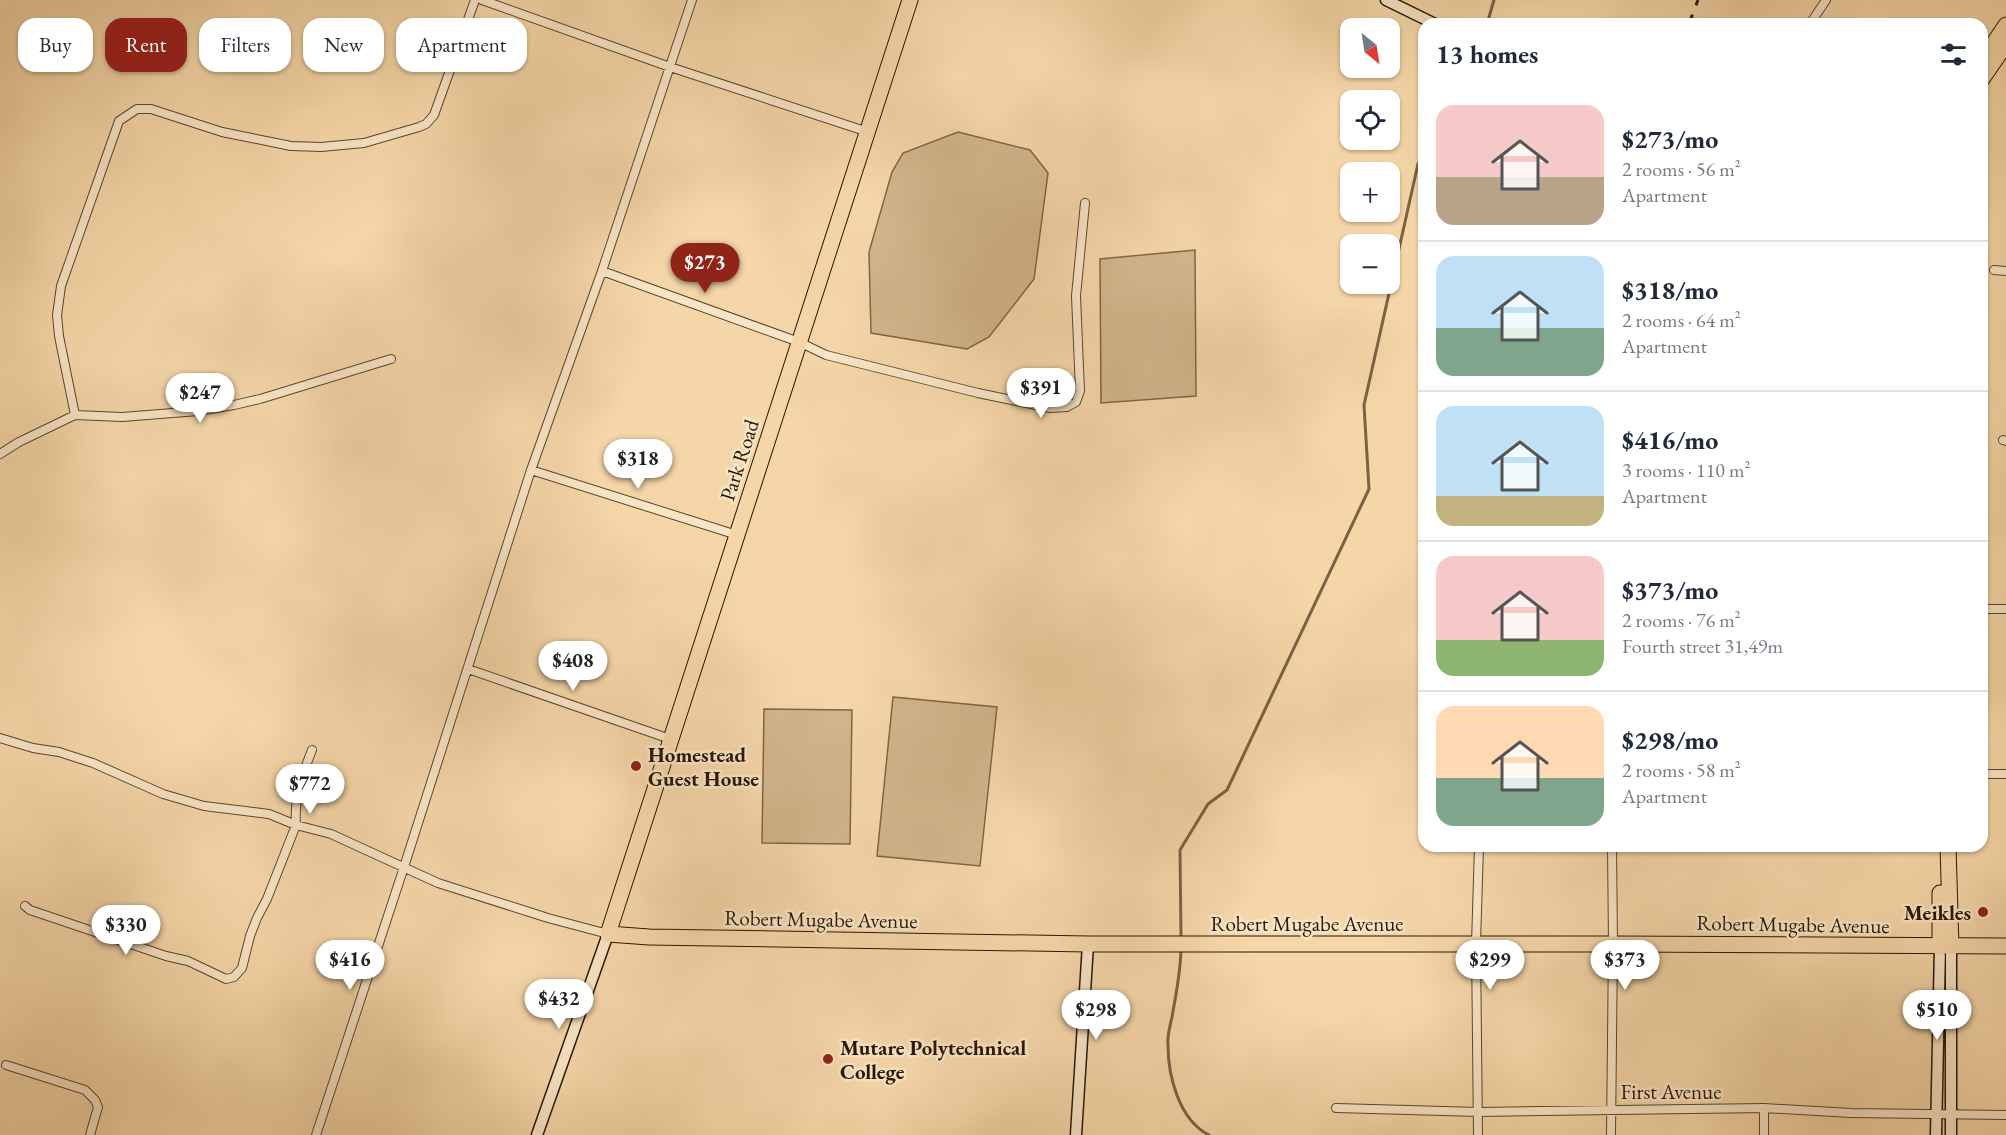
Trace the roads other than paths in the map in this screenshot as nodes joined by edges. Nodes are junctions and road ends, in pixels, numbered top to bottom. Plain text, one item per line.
1 (475, 0) edge
2 (482, 0) edge
3 (692, 0) edge
4 (910, 0) edge
5 (1386, 0) edge
6 (1826, 0) edge
7 (1422, 18) edge
8 (1814, 18) edge
9 (2006, 25) edge
10 (2006, 44) edge
11 (1988, 52) edge
12 (670, 67) junction
13 (1988, 70) edge
14 (868, 132) junction
15 (1084, 202) dead end
16 (1994, 270) dead end
17 (2006, 270) edge
18 (602, 271) junction
19 (800, 342) junction
20 (391, 359) dead end
21 (75, 415) junction
22 (0, 454) edge
23 (531, 470) junction
24 (737, 535) junction
25 (1988, 609) edge
26 (2006, 609) edge
27 (468, 669) junction
28 (0, 738) edge
29 (670, 739) junction
30 (312, 750) dead end
31 (1988, 774) edge
32 (2006, 774) edge
33 (296, 825) junction
34 (1479, 852) edge
35 (1612, 852) edge
36 (1940, 852) edge
37 (1948, 852) edge
38 (404, 867) junction
39 (24, 906) dead end
40 (608, 934) junction
41 (1088, 944) junction
42 (1476, 944) junction
43 (1613, 944) junction
44 (2006, 946) edge
45 (1945, 947) junction
46 (6, 1065) dead end
47 (1336, 1108) dead end
48 (1764, 1108) junction
49 (1611, 1109) junction
50 (1479, 1112) junction
51 (1936, 1113) junction
52 (1952, 1114) junction
53 (2006, 1115) edge
54 (90, 1135) edge
55 (316, 1135) edge
56 (537, 1135) edge
57 (1076, 1135) edge
58 (1479, 1135) edge
59 (1611, 1135) edge
60 (1764, 1135) edge
61 (1936, 1135) edge
62 (1951, 1135) edge

1 - 21 street
2 - 12 street
3 - 12 street
4 - 14 highway, Park Road
5 - 7 main road
6 - 8 street
9 - 11 highway
10 - 13 highway
12 - 14 street
12 - 18 street
14 - 19 highway, Park Road
15 - 19 street
16 - 17 street
18 - 19 street
18 - 23 street
19 - 24 highway, Park Road
20 - 21 street
21 - 22 street
23 - 24 street
23 - 27 street
24 - 29 highway, Park Road
25 - 26 street
27 - 29 street
27 - 38 street
28 - 33 street
29 - 40 highway, Park Road
30 - 33 street
31 - 32 street
33 - 38 street
33 - 39 street
34 - 42 street
35 - 43 street
36 - 45 highway
37 - 45 highway
38 - 40 street
38 - 55 street
40 - 41 highway, Robert Mugabe Avenue
40 - 56 main road
41 - 42 highway, Robert Mugabe Avenue
41 - 57 main road
42 - 43 highway, Robert Mugabe Avenue
42 - 50 street
43 - 45 highway, Robert Mugabe Avenue
43 - 49 street
44 - 45 highway, Robert Mugabe Avenue
45 - 51 main road
45 - 52 main road
46 - 54 street
47 - 50 street, First Avenue
48 - 49 street, First Avenue
48 - 51 street, First Avenue
48 - 60 street
49 - 50 street, First Avenue
49 - 59 street
50 - 58 street
51 - 52 street, First Avenue
51 - 61 main road
52 - 53 street, First Avenue
52 - 62 main road

